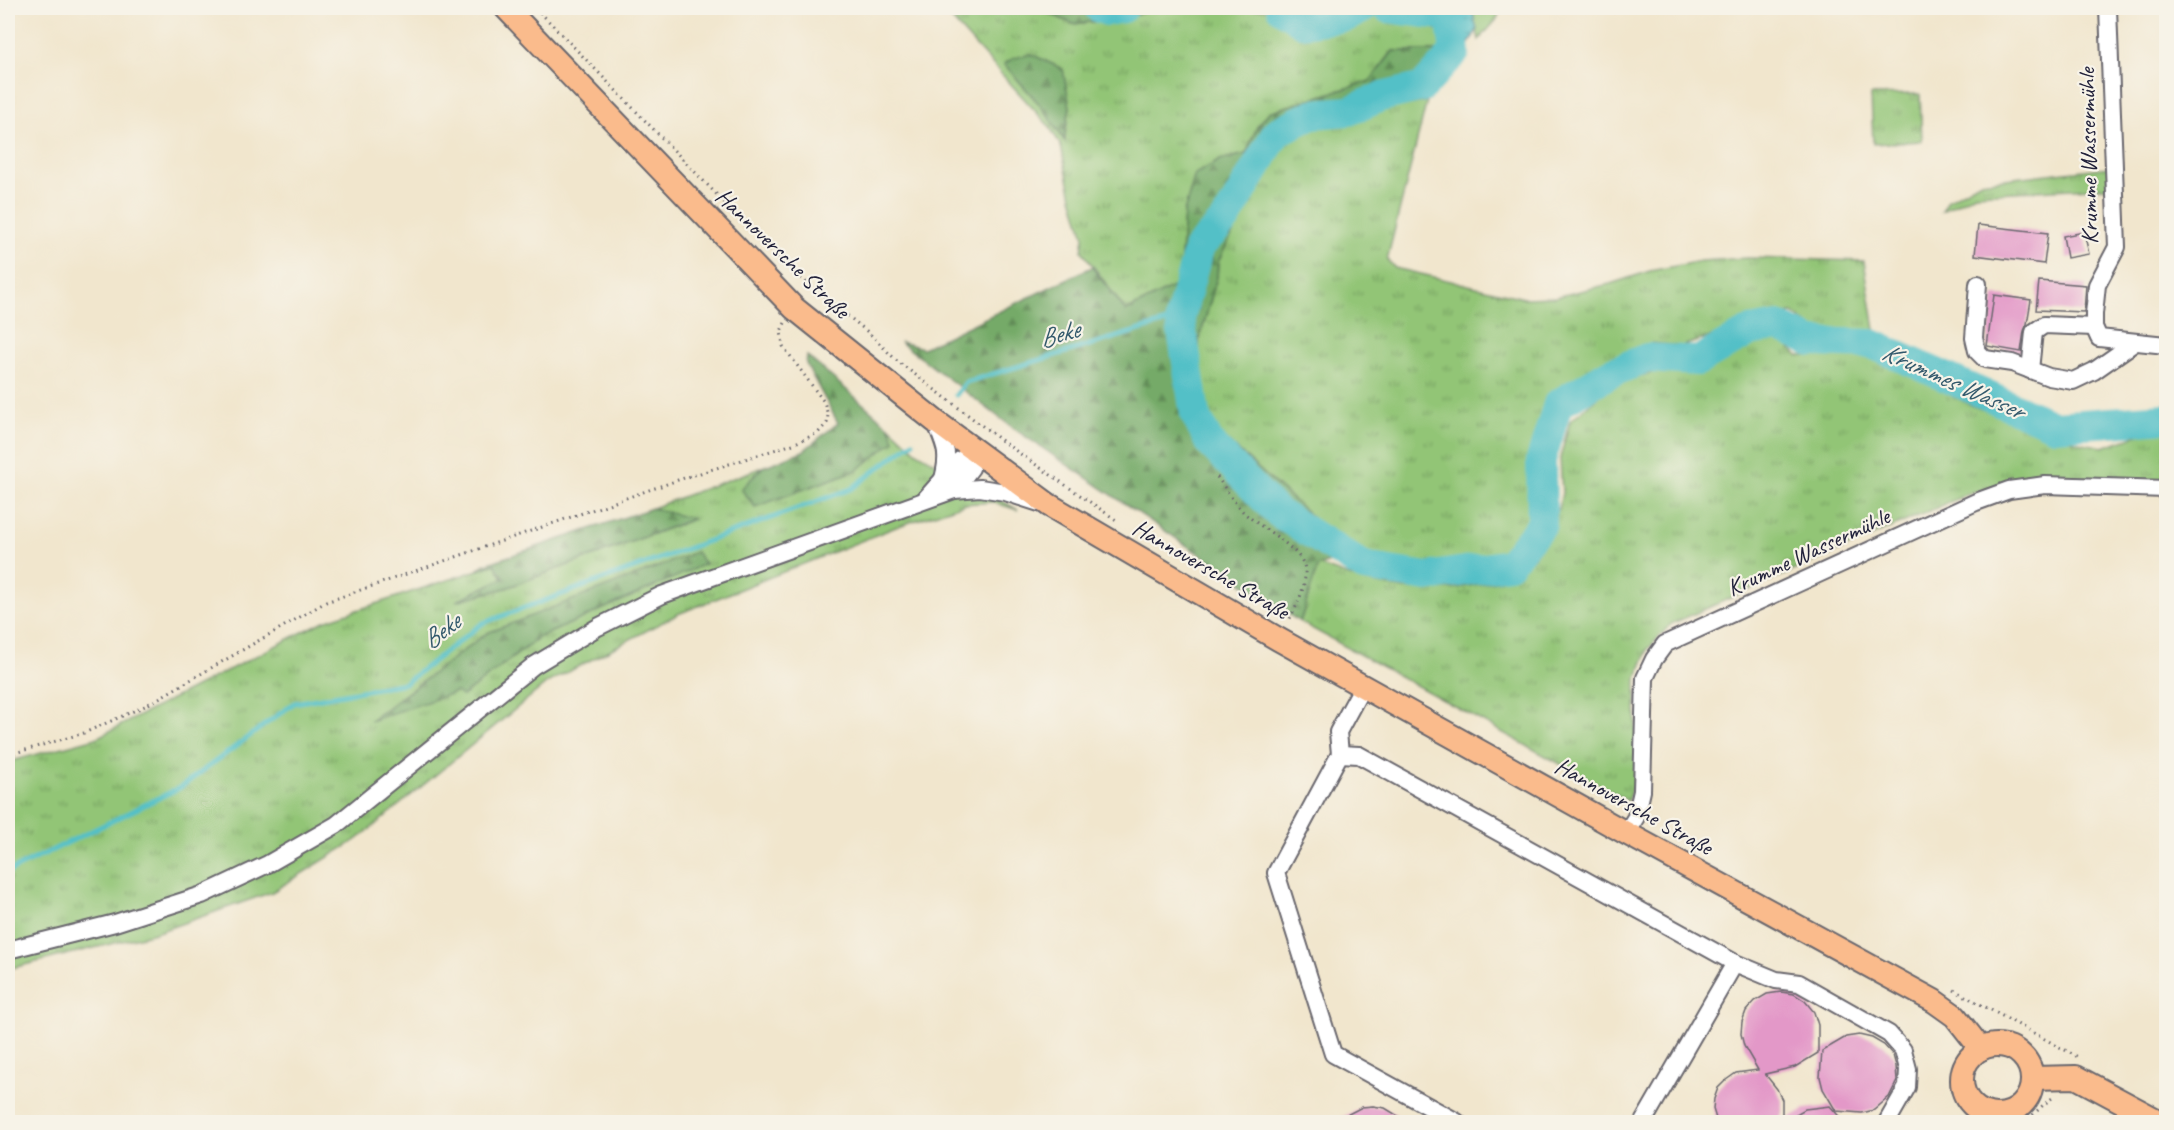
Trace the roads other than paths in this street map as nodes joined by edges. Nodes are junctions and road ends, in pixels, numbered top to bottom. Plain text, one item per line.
1 (506, 8) edge
2 (2108, 8) edge
3 (1978, 284) dead end
4 (2097, 333) junction
5 (2134, 343) junction
6 (2166, 345) edge
7 (2030, 370) junction
8 (2094, 371) junction
9 (935, 422) junction
10 (975, 452) junction
11 (948, 485) junction
12 (2166, 489) edge
13 (1048, 505) junction
14 (1363, 686) junction
15 (1340, 754) junction
16 (1626, 833) junction
17 (8, 950) edge
18 (1735, 963) junction
19 (1981, 1049) junction
20 (2032, 1078) junction
21 (1978, 1117) edge
22 (1457, 1122) edge
23 (1643, 1122) edge
24 (1887, 1122) edge
25 (2160, 1122) edge

1 - 9 main road, Hannoversche Straße
2 - 4 street, Krumme Wassermühle
3 - 7 street
4 - 5 street
4 - 7 street
4 - 8 street
5 - 6 street
5 - 8 street
7 - 8 street
9 - 10 main road, Hannoversche Straße
9 - 11 street
10 - 11 street
10 - 13 main road, Hannoversche Straße
11 - 13 street
11 - 17 street
12 - 16 street, Krumme Wassermühle
13 - 14 main road, Hannoversche Straße
14 - 15 street
14 - 16 main road, Hannoversche Straße
15 - 18 street
15 - 22 street
16 - 19 main road, Hannoversche Straße
18 - 23 street
18 - 24 street
19 - 20 main road
19 - 21 main road
20 - 21 main road
20 - 25 main road

